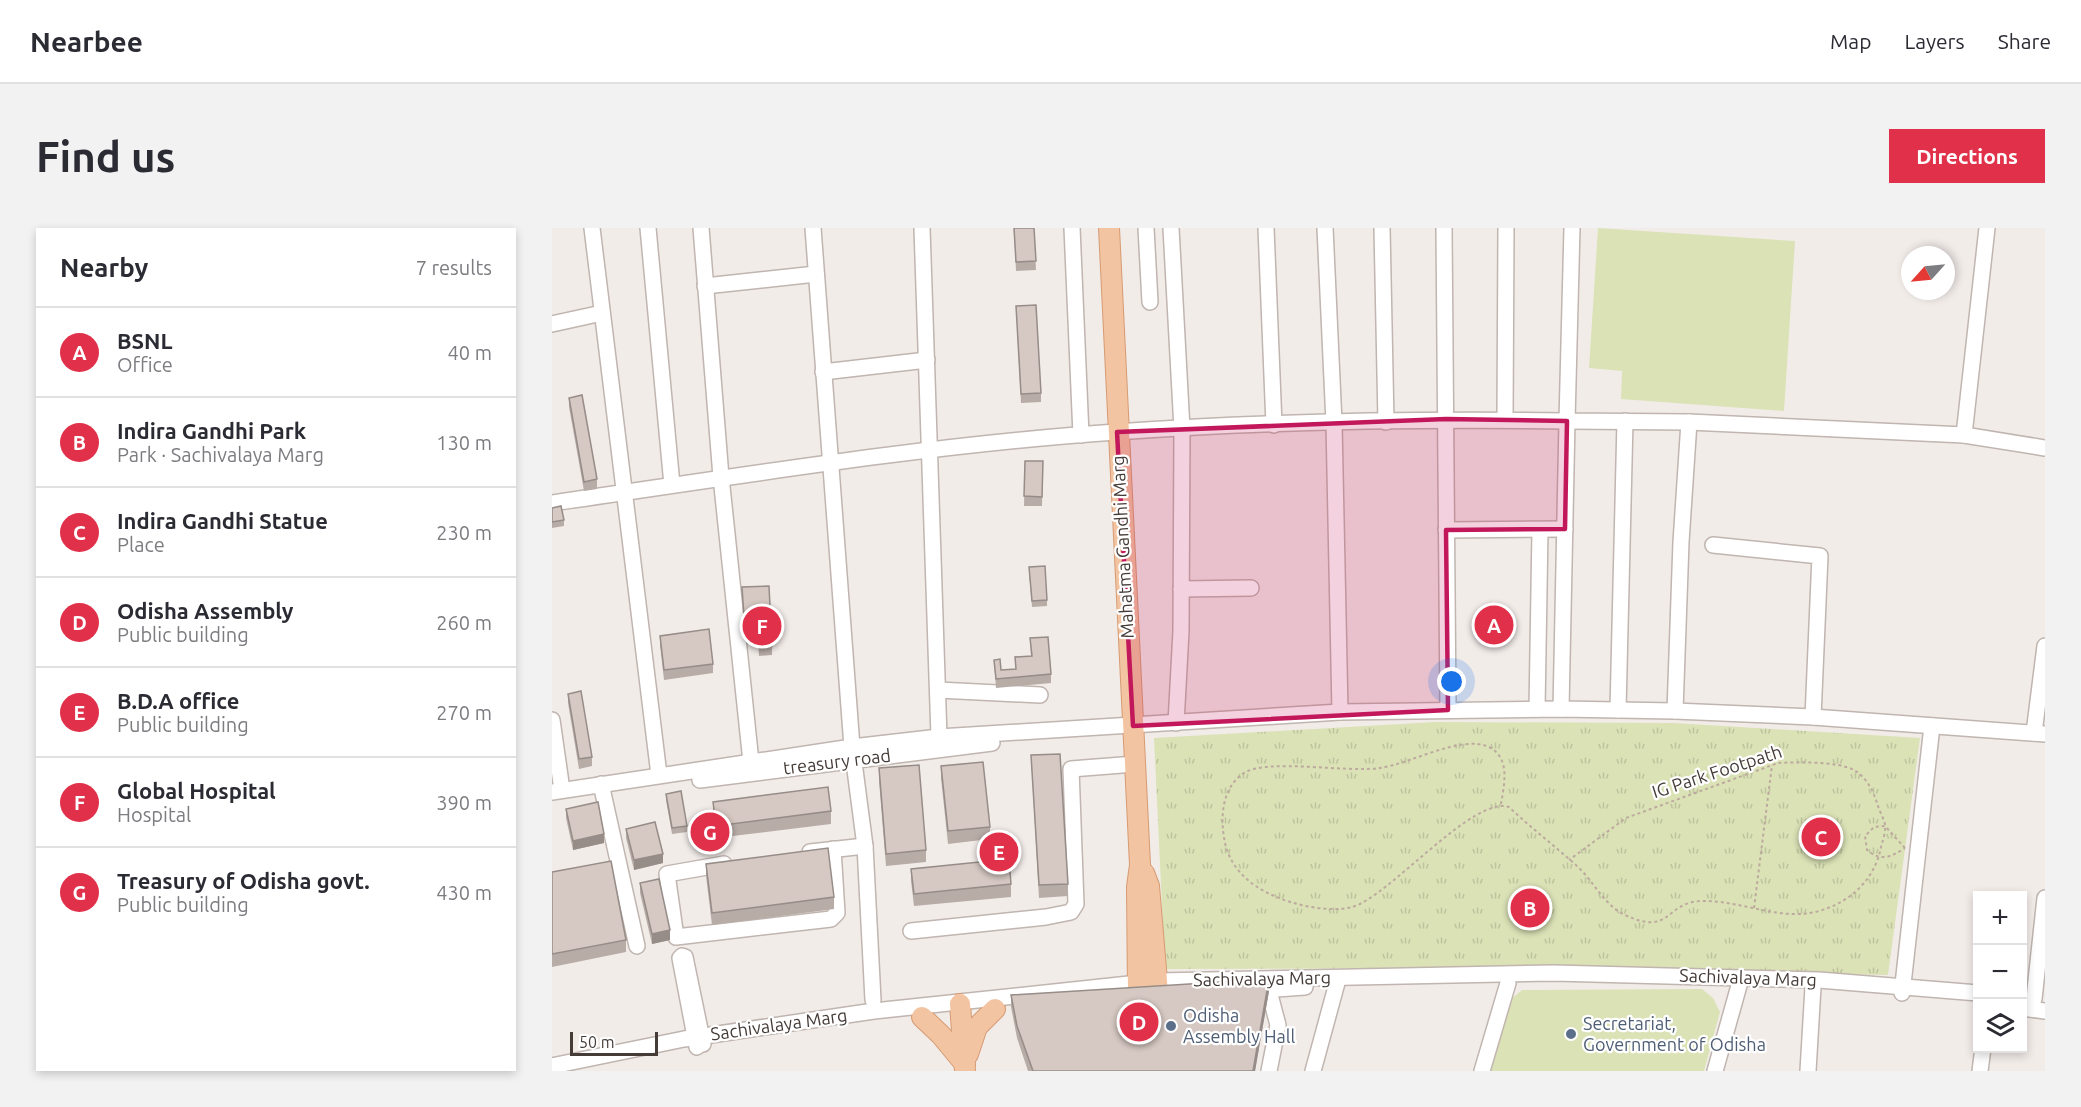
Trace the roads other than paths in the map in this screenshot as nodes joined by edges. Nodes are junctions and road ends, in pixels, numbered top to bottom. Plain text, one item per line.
1 (592, 228) edge
2 (648, 228) edge
3 (701, 228) edge
4 (813, 228) edge
5 (922, 228) edge
6 (1072, 228) edge
7 (1109, 228) edge
8 (1146, 228) edge
9 (1171, 228) edge
10 (1266, 228) edge
11 (1325, 228) edge
12 (1382, 228) edge
13 (1444, 228) edge
14 (1506, 228) edge
15 (1572, 228) edge
16 (1987, 228) edge
17 (816, 274) junction
18 (705, 286) junction
19 (1150, 302) dead end
20 (602, 313) junction
21 (552, 324) edge
22 (927, 360) junction
23 (824, 372) junction
24 (1446, 419) junction
25 (1505, 420) junction
26 (1567, 421) junction
27 (1625, 421) junction
28 (1386, 422) junction
29 (1689, 422) junction
30 (1334, 423) junction
31 (1274, 425) junction
32 (1182, 429) junction
33 (1117, 432) junction
34 (1081, 435) junction
35 (1964, 435) junction
36 (2045, 447) edge
37 (931, 450) junction
38 (830, 462) junction
39 (721, 477) junction
40 (672, 485) junction
41 (623, 493) junction
42 (552, 503) edge
43 (1565, 529) junction
44 (1446, 530) junction
45 (1540, 530) junction
46 (1713, 545) dead end
47 (1251, 588) dead end
48 (1181, 589) junction
49 (2045, 646) edge
50 (938, 690) junction
51 (1040, 694) dead end
52 (1537, 709) junction
53 (1561, 709) junction
54 (1448, 710) junction
55 (1618, 710) junction
56 (1676, 711) junction
57 (1340, 712) junction
58 (1813, 717) junction
59 (552, 720) edge
60 (1176, 723) junction
61 (1932, 726) junction
62 (1128, 727) junction
63 (2039, 734) edge
64 (939, 737) junction
65 (853, 753) junction
66 (751, 762) junction
67 (1135, 764) junction
68 (659, 775) junction
69 (602, 788) junction
70 (555, 794) edge
71 (865, 846) junction
72 (833, 849) junction
73 (798, 854) edge
74 (740, 862) edge
75 (1140, 865) junction
76 (2045, 898) edge
77 (911, 931) dead end
78 (676, 937) junction
79 (637, 946) dead end
80 (1508, 982) junction
81 (1740, 982) junction
82 (1337, 983) junction
83 (1158, 987) junction
84 (1813, 987) junction
85 (1137, 988) junction
86 (1902, 990) junction
87 (1269, 991) junction
88 (1973, 993) edge
89 (873, 1000) dead end
90 (2031, 1001) edge
91 (1973, 1002) edge
92 (961, 1009) junction
93 (1006, 1011) junction
94 (2045, 1011) edge
95 (922, 1017) junction
96 (699, 1042) junction
97 (1982, 1053) edge
98 (552, 1066) edge
99 (965, 1068) edge
100 (576, 1071) edge
101 (1269, 1071) edge
102 (1313, 1071) edge
103 (1482, 1071) edge
104 (1715, 1071) edge
105 (1808, 1071) edge
106 (1980, 1071) edge

1 - 20 street
2 - 40 street
3 - 18 street
4 - 17 street
5 - 22 street
6 - 34 street
7 - 33 main road, Mahatma Gandhi Marg
8 - 19 street
9 - 32 street
10 - 31 street
11 - 30 street
12 - 28 street
13 - 24 street
14 - 25 street
15 - 26 street
16 - 35 street
17 - 18 street
17 - 23 street
18 - 39 street
20 - 21 street
20 - 41 street
22 - 23 street
22 - 37 street
23 - 38 street
24 - 25 street
24 - 28 street
24 - 44 street
25 - 26 street
26 - 27 street
26 - 43 street
27 - 29 street
27 - 55 street
28 - 30 street
29 - 35 street
29 - 56 street
30 - 31 street
30 - 57 street
31 - 32 street
32 - 33 street
32 - 48 street
33 - 34 street
33 - 62 main road, Mahatma Gandhi Marg
34 - 37 street
35 - 36 street
37 - 38 street
37 - 50 street
38 - 39 street
38 - 65 street
39 - 40 street
39 - 66 street
40 - 41 street
41 - 42 street
41 - 68 street
43 - 45 street
43 - 53 street
44 - 45 street
44 - 54 street
45 - 52 street
46 - 58 street
47 - 48 street
48 - 60 street
49 - 63 street
50 - 51 street
50 - 64 street
52 - 53 street
52 - 54 street
53 - 55 street
54 - 57 street
55 - 56 street
56 - 58 street
57 - 60 street
58 - 61 street
59 - 70 street
60 - 62 street
61 - 63 street
61 - 86 street
62 - 64 street
62 - 65 street, treasury road
62 - 67 main road, Mahatma Gandhi Marg
64 - 65 street
65 - 66 street
65 - 69 street, treasury road
65 - 71 street
66 - 68 street
67 - 75 main road, Mahatma Gandhi Marg
67 - 77 street
68 - 69 street
69 - 70 street
69 - 79 street
71 - 72 street
71 - 89 street
72 - 73 street
72 - 78 street
74 - 78 street
75 - 83 main road, Mahatma Gandhi Marg
75 - 85 main road, Mahatma Gandhi Marg
76 - 90 street
78 - 96 street
80 - 81 street, Sachivalaya Marg
80 - 82 street, Sachivalaya Marg
80 - 103 street
81 - 84 street, Sachivalaya Marg
81 - 104 street
82 - 87 street, Sachivalaya Marg
82 - 102 street
83 - 85 street, Sachivalaya Marg
83 - 86 street, Sachivalaya Marg
83 - 87 street, Sachivalaya Marg
84 - 86 street, Sachivalaya Marg
84 - 105 street
85 - 92 street, Sachivalaya Marg
85 - 93 street, Sachivalaya Marg
86 - 88 street, Sachivalaya Marg
86 - 91 street, Sachivalaya Marg
87 - 101 street
90 - 94 street
92 - 93 street, Sachivalaya Marg
92 - 95 street, Sachivalaya Marg
92 - 96 street, Sachivalaya Marg
92 - 99 main road
93 - 99 main road
95 - 96 street, Sachivalaya Marg
95 - 99 main road
96 - 98 street, Sachivalaya Marg
96 - 100 street, Sachivalaya Marg
97 - 106 street

